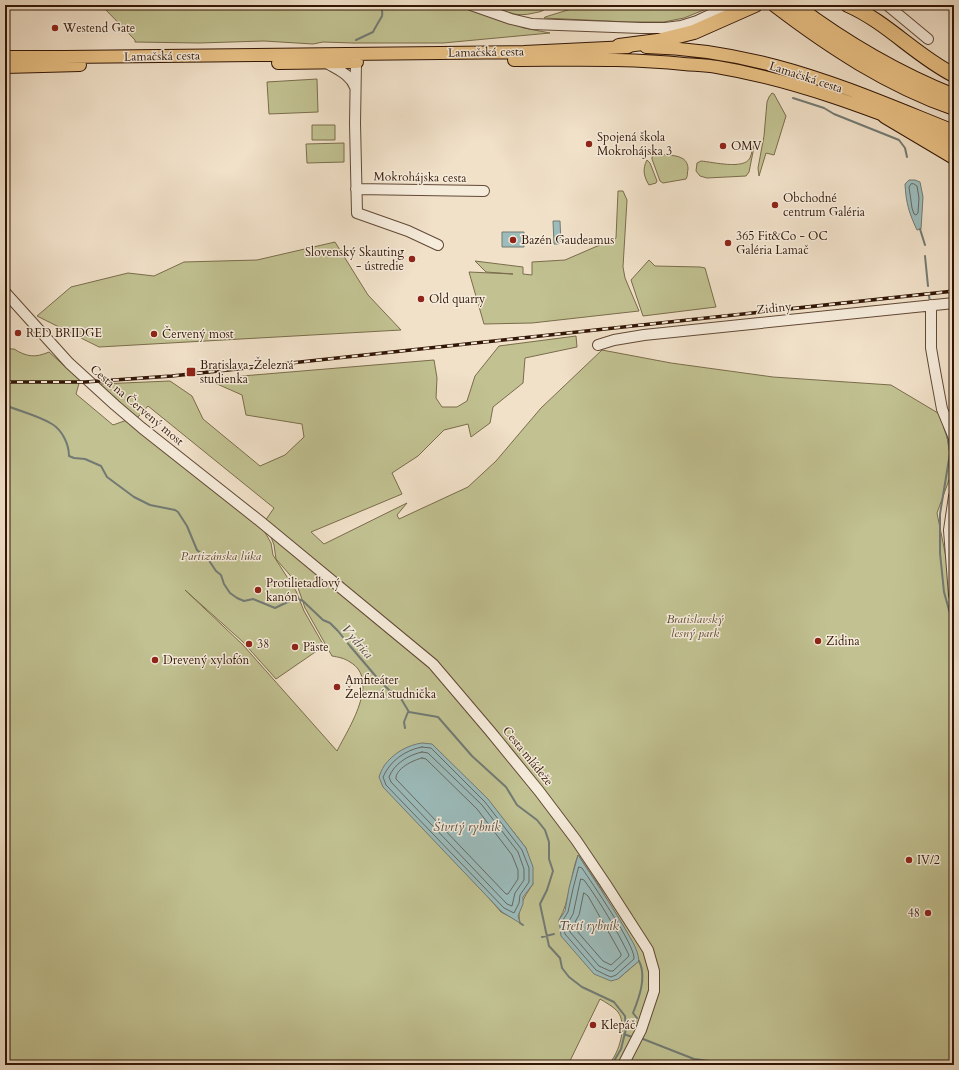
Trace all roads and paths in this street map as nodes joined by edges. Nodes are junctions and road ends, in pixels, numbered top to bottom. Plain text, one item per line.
1 (472, 5) edge
2 (731, 5) edge
3 (755, 5) edge
4 (775, 5) edge
5 (848, 5) edge
6 (887, 5) edge
7 (796, 11) edge
8 (928, 39) dead end
9 (619, 46) junction
10 (5, 57) edge
11 (353, 58) junction
12 (327, 63) junction
13 (5, 67) edge
14 (891, 68) junction
15 (954, 76) edge
16 (954, 86) edge
17 (355, 87) junction
18 (954, 96) edge
19 (954, 108) edge
20 (885, 116) junction
21 (954, 131) edge
22 (954, 142) edge
23 (954, 157) edge
24 (356, 189) junction
25 (484, 191) dead end
26 (438, 245) dead end
27 (5, 292) edge
28 (954, 304) edge
29 (931, 305) junction
30 (598, 345) dead end
31 (954, 438) edge
32 (954, 496) edge
33 (264, 525) joint
34 (954, 595) edge
35 (623, 1065) edge

1 - 2 street
3 - 9 highway
4 - 7 highway
5 - 15 highway
6 - 8 street
7 - 14 highway
7 - 19 highway
9 - 11 main road, Lamačská cesta
9 - 21 main road, Lamačská cesta
10 - 11 main road, Lamačská cesta
11 - 12 main road, Lamačská cesta
11 - 17 street, Mokrohájska cesta
11 - 20 main road, Lamačská cesta
12 - 13 main road, Lamačská cesta
12 - 17 street
14 - 16 highway
14 - 18 highway
17 - 24 street, Mokrohájska cesta
20 - 22 main road, Lamačská cesta
20 - 23 highway
24 - 25 street, Mokrohájska cesta
24 - 26 street, Mokrohájska cesta
27 - 33 street, Cesta na Červený most
28 - 29 street, Zidiny
29 - 30 street, Zidiny
29 - 31 street
32 - 34 street
33 - 35 street, Cesta mládeže

